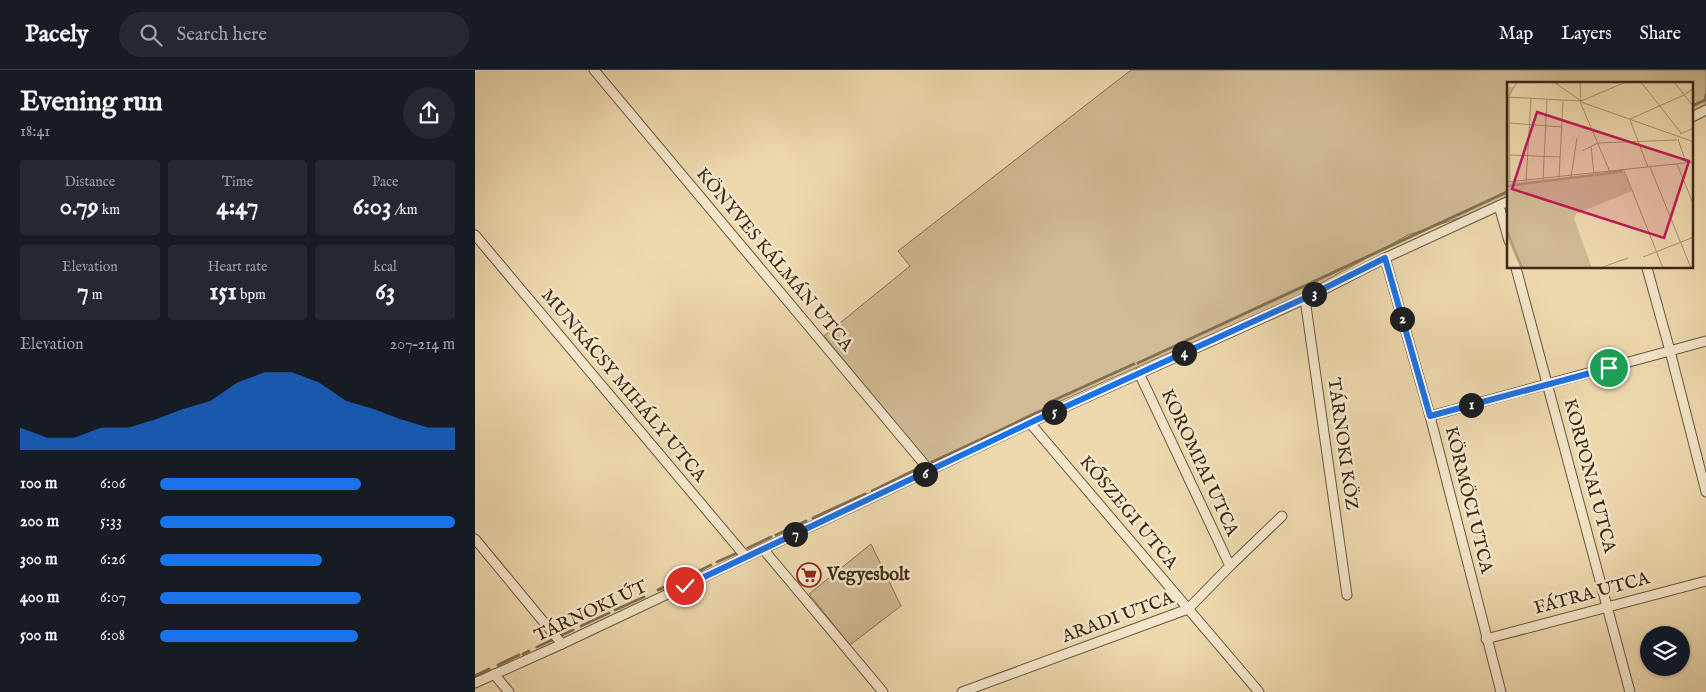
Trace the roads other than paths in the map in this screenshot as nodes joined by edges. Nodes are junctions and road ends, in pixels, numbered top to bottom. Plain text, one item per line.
1 (594, 70) edge
2 (1706, 110) edge
3 (1693, 116) edge
4 (1507, 202) edge
5 (1499, 206) junction
6 (1507, 234) edge
7 (475, 235) edge
8 (1385, 258) junction
9 (1516, 269) edge
10 (1647, 269) edge
11 (1305, 298) junction
12 (1706, 341) edge
13 (1670, 351) junction
14 (1139, 373) junction
15 (1548, 385) junction
16 (1430, 416) junction
17 (1030, 423) junction
18 (930, 471) junction
19 (1706, 492) edge
20 (1283, 516) dead end
21 (475, 539) edge
22 (763, 549) junction
23 (746, 557) junction
24 (1229, 566) junction
25 (1706, 581) edge
26 (1347, 595) dead end
27 (1606, 607) junction
28 (1188, 609) junction
29 (1486, 639) junction
30 (562, 644) junction
31 (494, 674) junction
32 (475, 683) edge
33 (509, 692) edge
34 (883, 692) edge
35 (963, 692) edge
36 (1259, 692) edge
37 (1501, 692) edge
38 (1630, 692) edge

1 - 18 street, KÖNYVES KÁLMÁN UTCA
2 - 3 street
4 - 5 street, TÁRNOKI ÚT
5 - 6 street
5 - 8 street, TÁRNOKI ÚT
7 - 23 street, MUNKÁCSY MIHÁLY UTCA
8 - 11 street, TÁRNOKI ÚT
8 - 16 street, KÖRMÖCI UTCA
9 - 15 street, KORPONAI UTCA
10 - 13 street
11 - 14 street, TÁRNOKI ÚT
11 - 26 street, TÁRNOKI KÖZ
12 - 13 street
13 - 15 street
13 - 19 street
14 - 17 street, TÁRNOKI ÚT
14 - 24 street, KOROMPAI UTCA
15 - 16 street
15 - 27 street, KORPONAI UTCA
16 - 29 street, KÖRMÖCI UTCA
17 - 18 street, TÁRNOKI ÚT
17 - 28 street, KŐSZEGI UTCA
18 - 22 street, TÁRNOKI ÚT
20 - 24 street, ARADI UTCA
21 - 30 street
22 - 23 street, TÁRNOKI ÚT
22 - 34 street
23 - 30 street, TÁRNOKI ÚT
24 - 28 street, ARADI UTCA
25 - 27 street, FÁTRA UTCA
27 - 29 street, FÁTRA UTCA
27 - 38 street, KORPONAI UTCA
28 - 35 street, ARADI UTCA
28 - 36 street, KŐSZEGI UTCA
29 - 37 street, KÖRMÖCI UTCA
30 - 31 street, TÁRNOKI ÚT
31 - 32 street, TÁRNOKI ÚT
31 - 33 street

